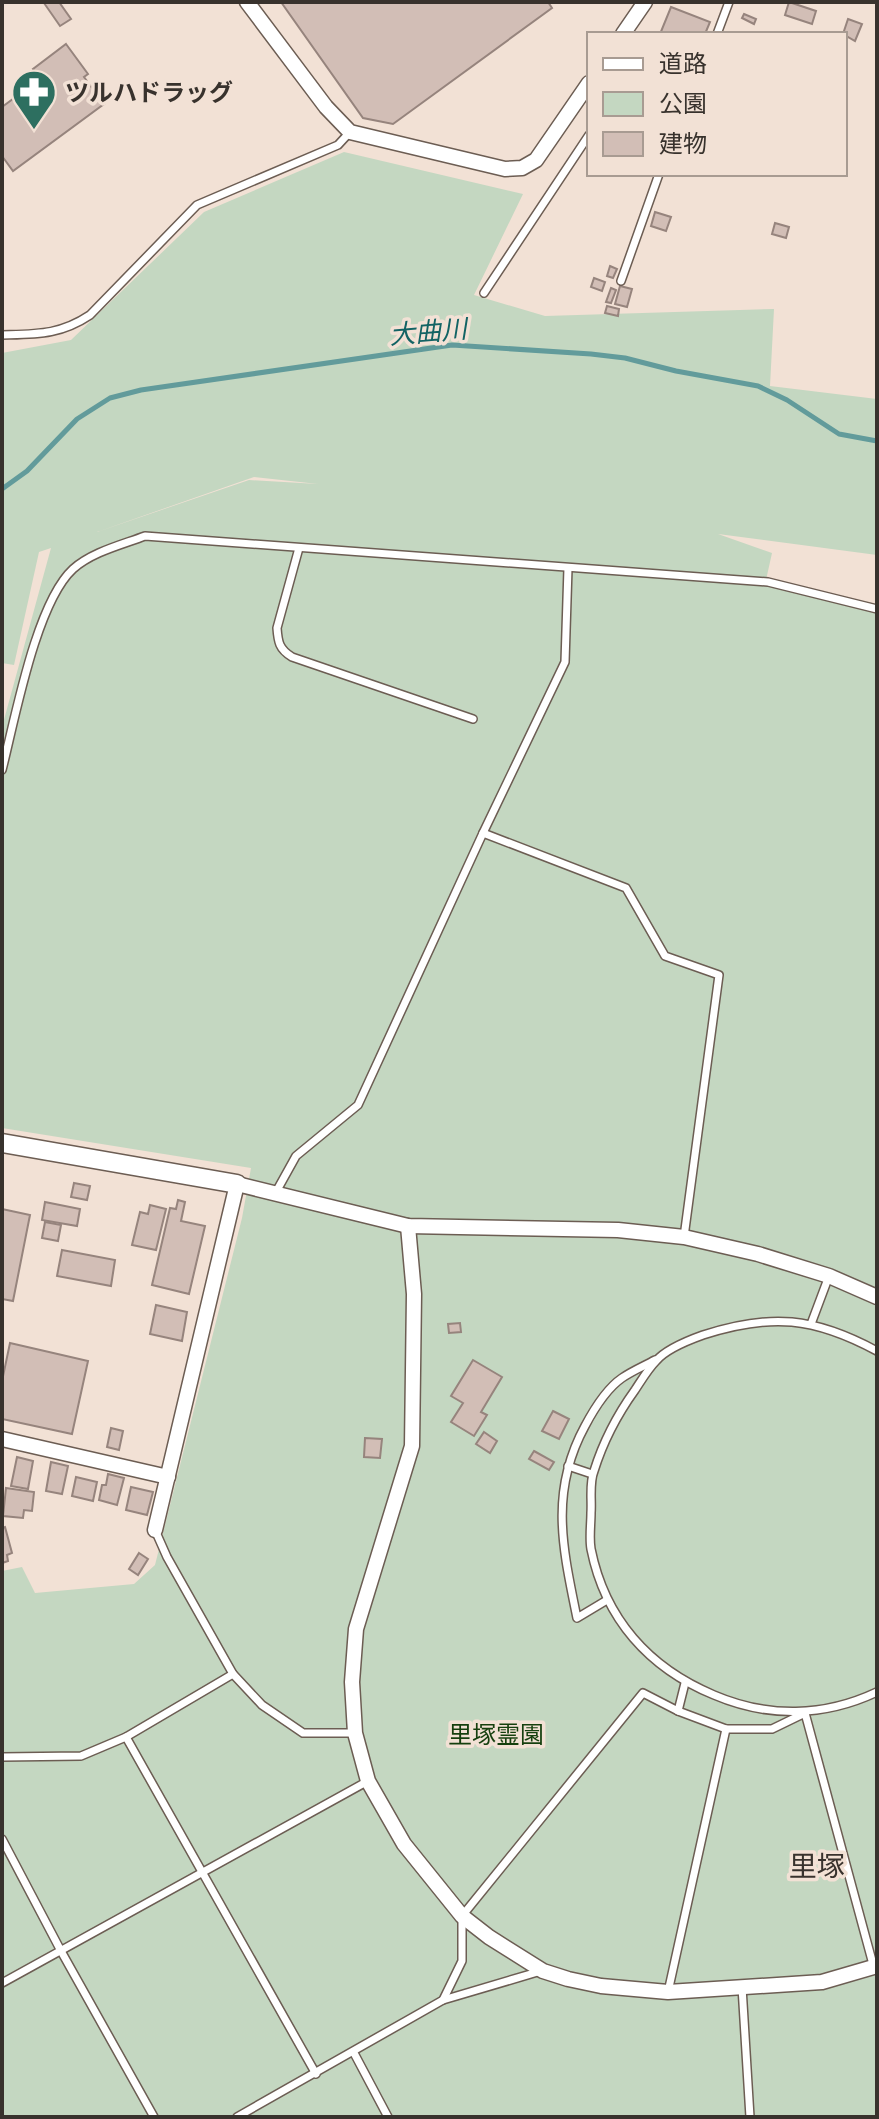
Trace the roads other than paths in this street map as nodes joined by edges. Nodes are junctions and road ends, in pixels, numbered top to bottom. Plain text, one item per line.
1 (247, 2) edge
2 (645, 2) edge
3 (729, 2) edge
4 (624, 32) edge
5 (718, 32) edge
6 (587, 86) edge
7 (350, 132) junction
8 (587, 138) edge
9 (658, 176) edge
10 (621, 281) dead end
11 (484, 293) dead end
12 (2, 335) edge
13 (299, 548) junction
14 (568, 568) junction
15 (877, 609) edge
16 (473, 719) dead end
17 (2, 770) edge
18 (483, 833) junction
19 (2, 1143) edge
20 (237, 1184) junction
21 (276, 1192) junction
22 (408, 1226) junction
23 (684, 1237) junction
24 (829, 1276) junction
25 (877, 1297) edge
26 (811, 1324) junction
27 (877, 1351) edge
28 (657, 1359) junction
29 (2, 1439) edge
30 (568, 1466) junction
31 (592, 1474) junction
32 (168, 1477) junction
33 (155, 1530) joint
34 (607, 1600) junction
35 (233, 1674) junction
36 (685, 1683) junction
37 (877, 1692) edge
38 (678, 1711) junction
39 (805, 1713) junction
40 (726, 1729) junction
41 (355, 1733) junction
42 (126, 1737) junction
43 (2, 1757) edge
44 (368, 1781) junction
45 (2, 1839) edge
46 (204, 1872) junction
47 (462, 1916) junction
48 (61, 1951) junction
49 (876, 1967) edge
50 (543, 1971) junction
51 (2, 1983) edge
52 (742, 1987) junction
53 (668, 1992) junction
54 (443, 2000) junction
55 (354, 2053) junction
56 (316, 2074) junction
57 (154, 2117) edge
58 (237, 2117) edge
59 (388, 2117) edge
60 (750, 2117) edge

1 - 7 street
2 - 4 street
3 - 5 lane
6 - 7 street
7 - 12 lane
8 - 11 lane
9 - 10 lane
13 - 14 lane
13 - 16 lane
13 - 17 lane
14 - 15 lane
14 - 18 lane
18 - 21 lane
18 - 23 lane
19 - 20 street
20 - 21 street
20 - 32 street
21 - 22 street
22 - 23 street
22 - 41 street
23 - 24 street
24 - 25 street
24 - 26 lane
26 - 27 lane
26 - 28 lane
28 - 30 lane
28 - 31 lane
29 - 32 street
30 - 31 lane
30 - 34 lane
31 - 34 lane
32 - 33 street
33 - 35 lane
34 - 36 lane
35 - 41 lane
35 - 42 lane
36 - 38 lane
36 - 39 lane
37 - 39 lane
38 - 40 lane
38 - 47 lane
39 - 40 lane
39 - 49 lane
40 - 53 lane
41 - 44 street
42 - 43 lane
42 - 46 lane
44 - 46 lane
44 - 47 street
45 - 48 lane
46 - 48 lane
46 - 56 lane
47 - 50 street
47 - 54 lane
48 - 51 lane
48 - 57 lane
49 - 52 street
50 - 53 street
50 - 54 lane
52 - 53 street
52 - 60 lane
54 - 55 lane
55 - 56 lane
55 - 59 lane
56 - 58 lane

